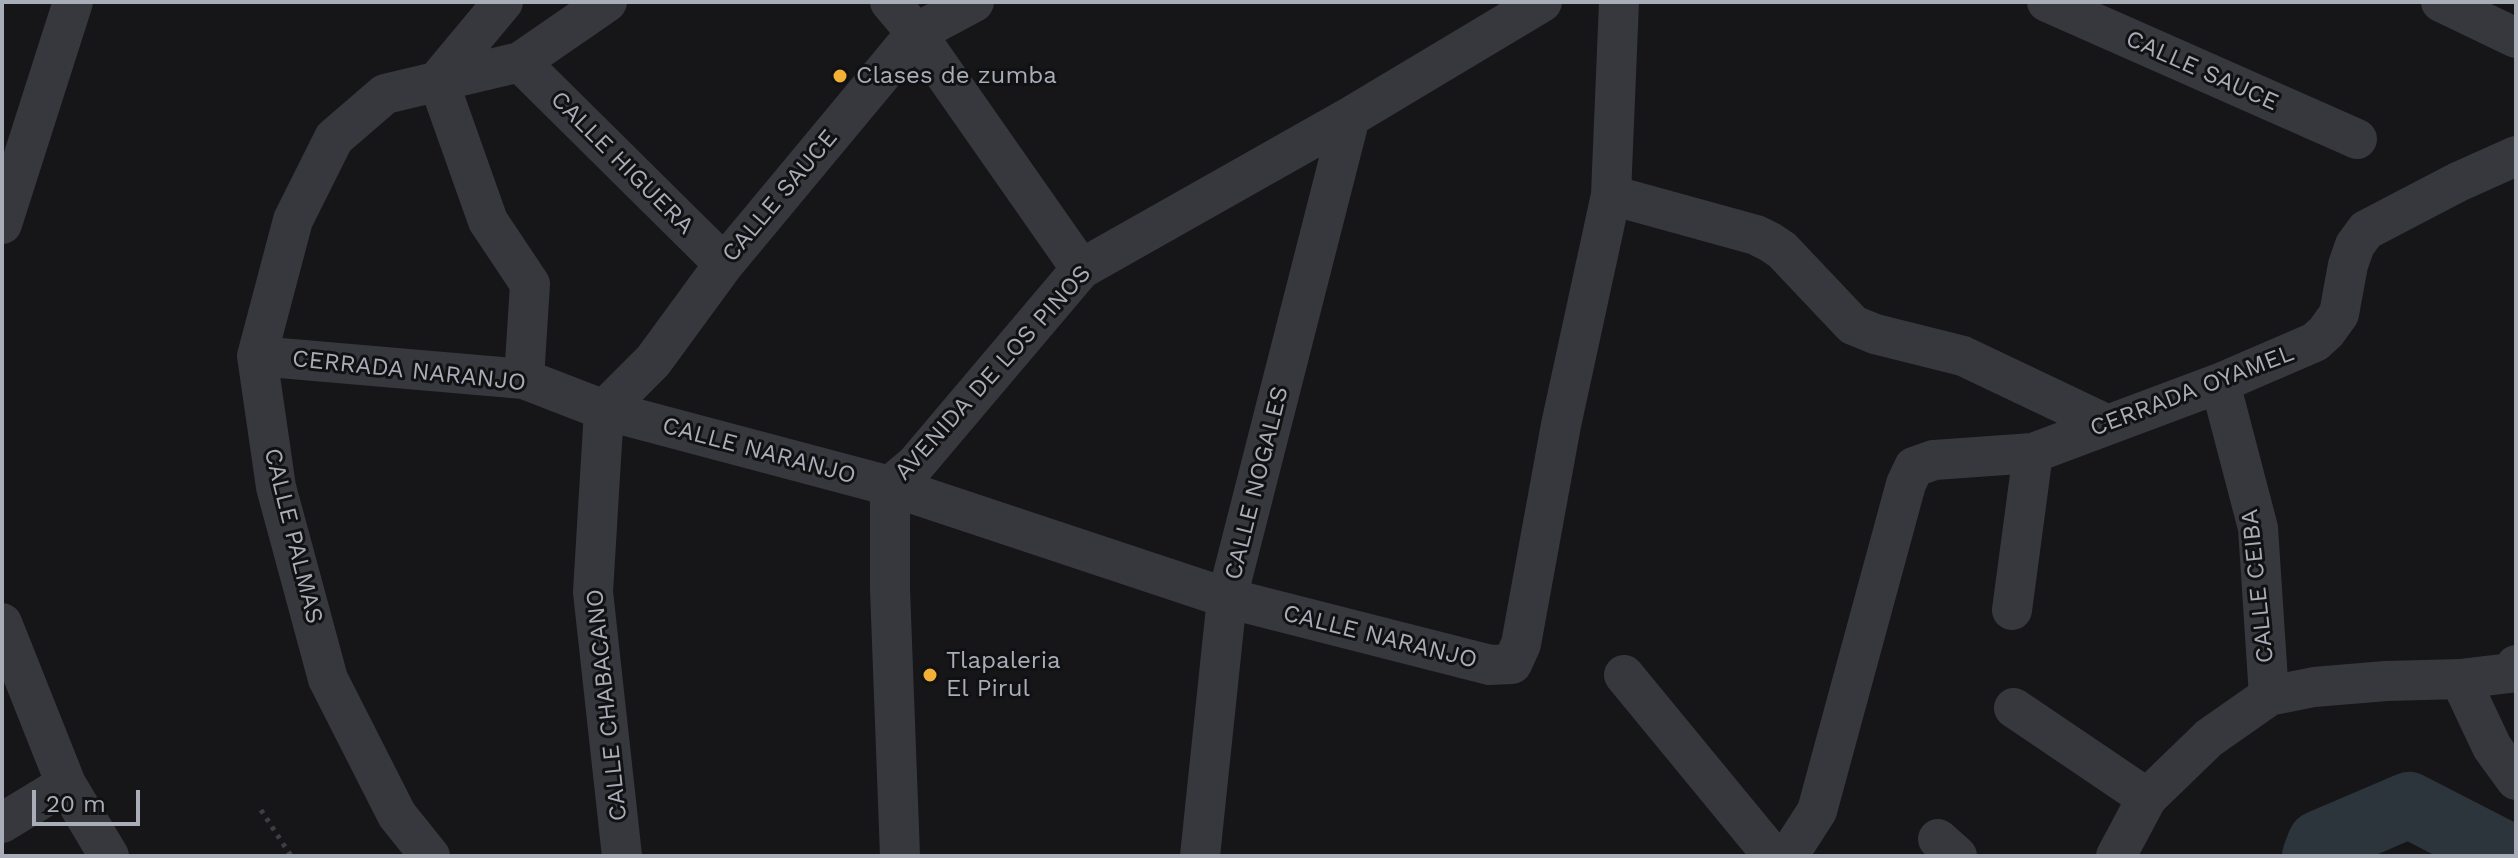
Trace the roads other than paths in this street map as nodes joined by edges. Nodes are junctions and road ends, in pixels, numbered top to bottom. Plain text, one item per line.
1 (73, 2) edge
2 (503, 2) edge
3 (607, 2) edge
4 (890, 2) edge
5 (974, 2) edge
6 (1542, 2) edge
7 (1619, 2) edge
8 (2047, 2) edge
9 (2441, 2) edge
10 (916, 33) junction
11 (2516, 38) edge
12 (520, 62) junction
13 (438, 80) junction
14 (1350, 117) junction
15 (2357, 139) dead end
16 (2516, 156) edge
17 (2458, 182) junction
18 (2516, 183) edge
19 (1611, 195) junction
20 (2, 224) edge
21 (724, 264) junction
22 (1081, 269) junction
23 (257, 356) junction
24 (524, 379) junction
25 (2220, 383) junction
26 (604, 410) junction
27 (2106, 424) junction
28 (2033, 453) junction
29 (890, 486) junction
30 (1227, 598) junction
31 (2012, 610) dead end
32 (2, 623) edge
33 (2516, 665) edge
34 (1624, 675) dead end
35 (2460, 679) junction
36 (2269, 696) junction
37 (2014, 708) dead end
38 (2516, 780) edge
39 (66, 784) junction
40 (2147, 798) junction
41 (2, 823) edge
42 (109, 856) edge
43 (430, 856) edge
44 (622, 856) edge
45 (900, 856) edge
46 (1200, 856) edge
47 (1773, 856) edge
48 (1788, 856) edge
49 (2116, 856) edge

1 - 20 street
2 - 13 street
3 - 12 street
4 - 10 street
5 - 10 street, CALLE SAUCE
6 - 14 street, AVENIDA DE LOS PINOS
7 - 19 street, CALLE NARANJO
8 - 15 street, CALLE SAUCE
9 - 11 street
10 - 21 street, CALLE SAUCE
10 - 22 street
12 - 13 street, CALLE PALMAS
12 - 21 street, CALLE HIGUERA
13 - 23 street, CALLE PALMAS
13 - 24 street
14 - 22 street, AVENIDA DE LOS PINOS
14 - 30 street, CALLE NOGALES
16 - 17 street, CERRADA OYAMEL
17 - 18 street
17 - 25 street, CERRADA OYAMEL
19 - 27 street
19 - 30 street, CALLE NARANJO
21 - 26 street, CALLE SAUCE
22 - 29 street, AVENIDA DE LOS PINOS
23 - 24 street, CERRADA NARANJO
23 - 43 street, CALLE PALMAS
24 - 26 street, CERRADA NARANJO
25 - 27 street, CERRADA OYAMEL
25 - 36 street, CALLE CEIBA
26 - 29 street, CALLE NARANJO
26 - 44 street, CALLE CHABACANO
27 - 28 street, CERRADA OYAMEL
28 - 31 street
28 - 48 street, CERRADA OYAMEL
29 - 30 street, CALLE NARANJO
29 - 45 street, AVENIDA DE LOS PINOS
30 - 46 street, CALLE NOGALES
32 - 39 street
33 - 35 street
34 - 47 street
35 - 36 street
35 - 38 street
36 - 40 street
37 - 40 street
39 - 41 street
39 - 42 street
40 - 49 street

